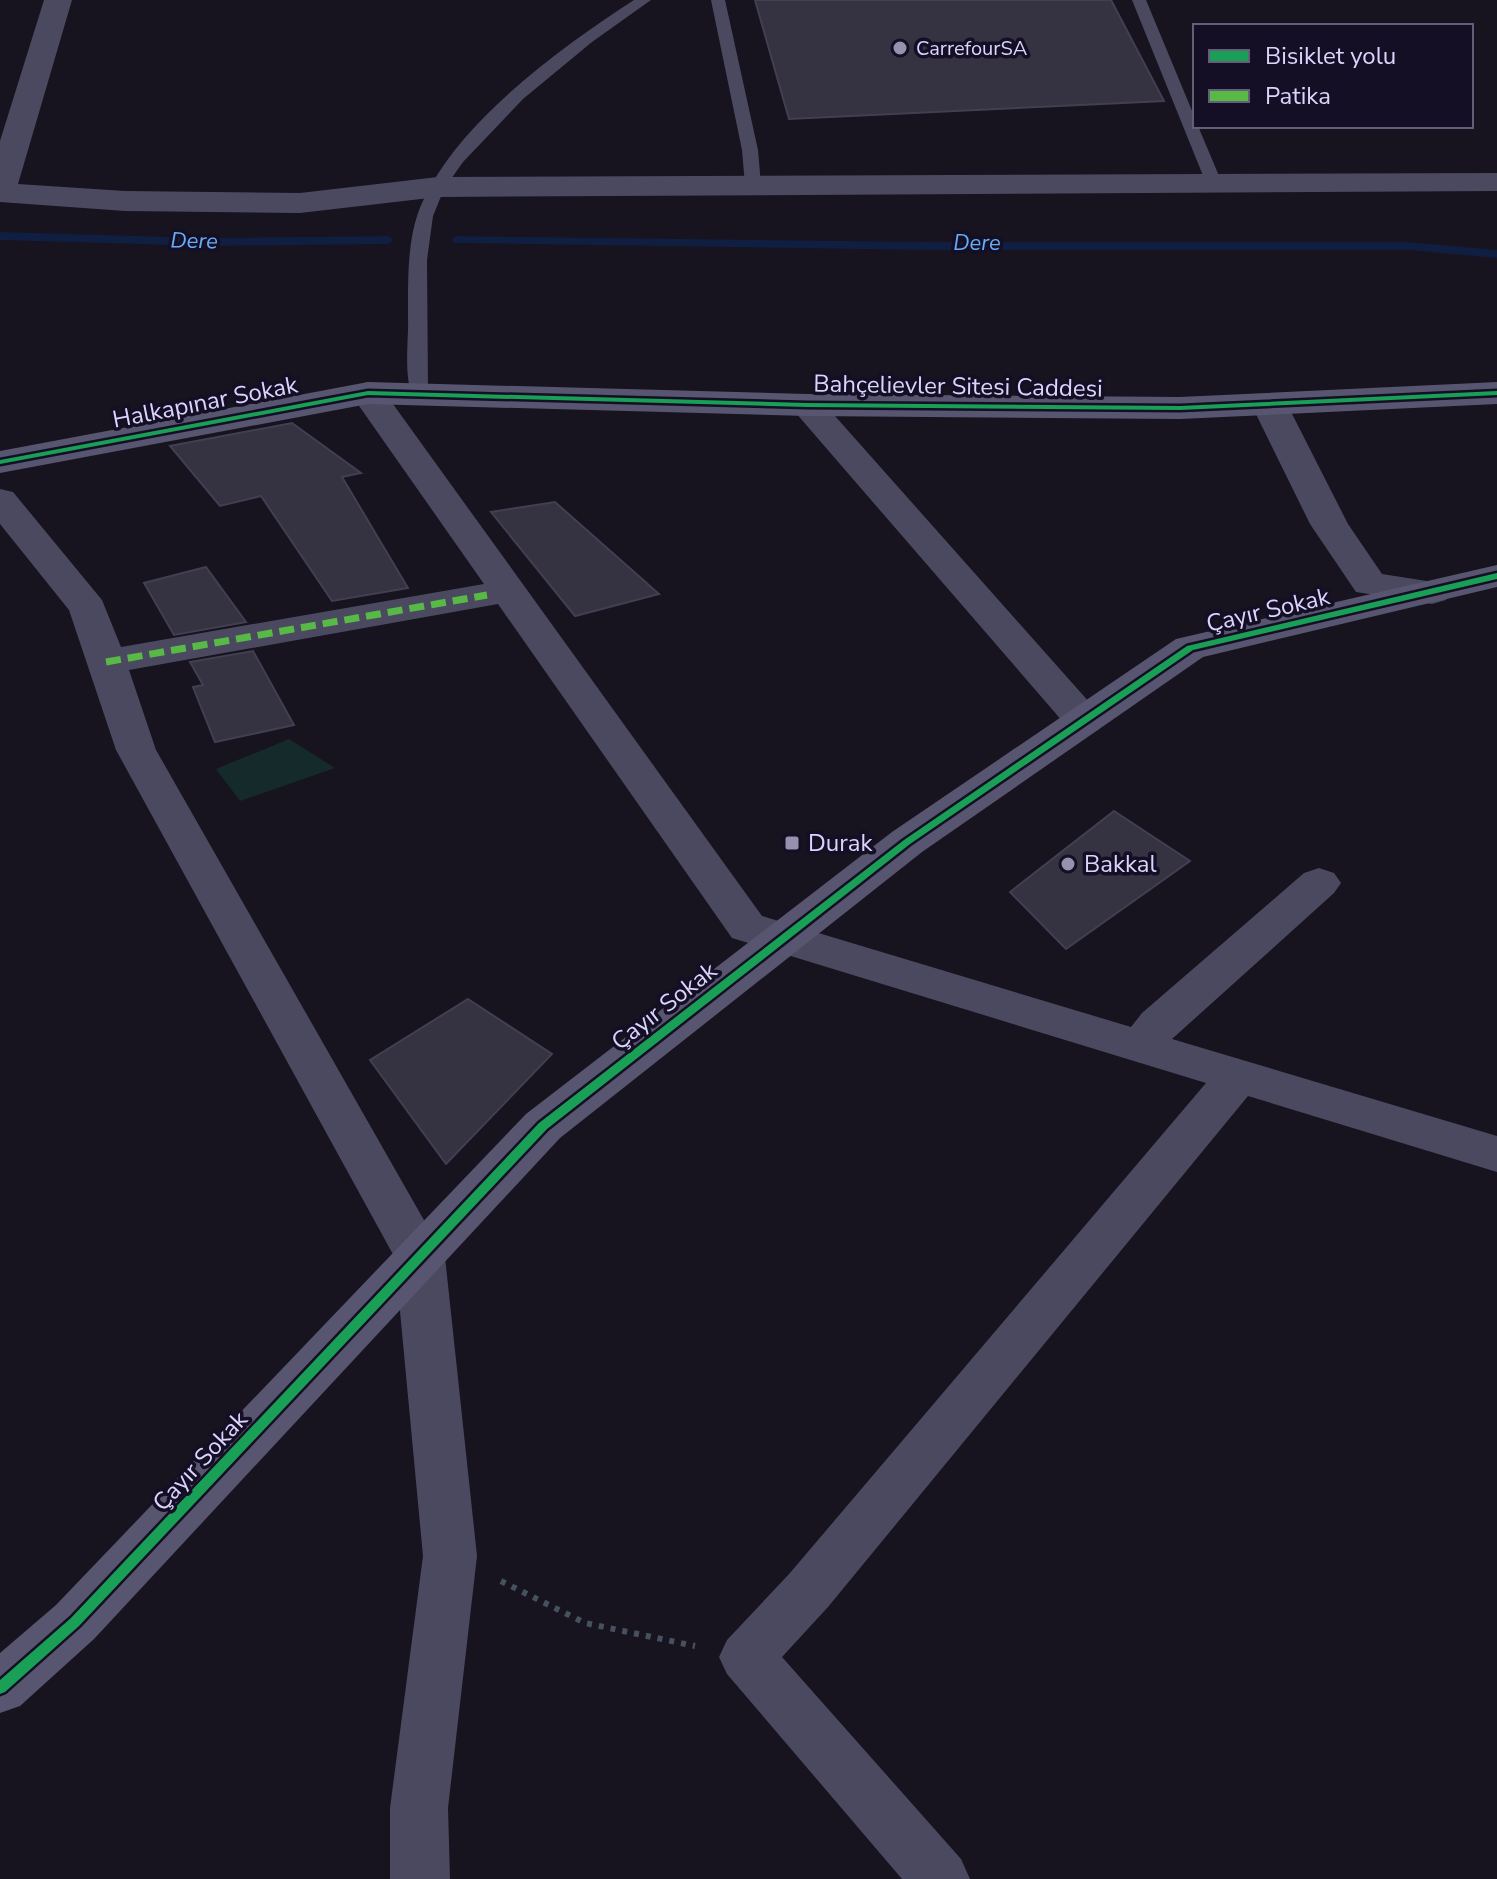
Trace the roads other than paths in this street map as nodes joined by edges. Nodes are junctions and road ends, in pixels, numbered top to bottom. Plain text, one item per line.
1 (58, 0) edge
2 (644, 0) edge
3 (718, 0) edge
4 (1139, 0) edge
5 (1497, 182) edge
6 (1214, 183) junction
7 (753, 185) junction
8 (438, 187) junction
9 (1, 192) edge
10 (419, 392) junction
11 (368, 393) junction
12 (1497, 393) edge
13 (1269, 404) junction
14 (807, 405) junction
15 (0, 462) edge
16 (0, 500) edge
17 (1497, 576) edge
18 (1432, 592) junction
19 (487, 595) dead end
20 (106, 662) junction
21 (1084, 721) junction
22 (1319, 883) dead end
23 (782, 939) junction
24 (1140, 1047) junction
25 (1238, 1076) junction
26 (1497, 1154) edge
27 (420, 1257) junction
28 (0, 1688) edge
29 (420, 1879) edge
30 (940, 1879) edge

1 - 9 street
2 - 8 lane
3 - 7 lane
4 - 6 lane
5 - 6 street
6 - 7 street
7 - 8 street
8 - 9 street
8 - 10 lane
10 - 11 street, Halkapınar Sokak
10 - 14 street, Bahçelievler Sitesi Caddesi
11 - 15 street, Halkapınar Sokak
11 - 23 street
12 - 13 street, Bahçelievler Sitesi Caddesi
13 - 14 street, Bahçelievler Sitesi Caddesi
13 - 18 street
14 - 21 street
16 - 20 street
17 - 18 street, Çayır Sokak
18 - 21 street, Çayır Sokak
19 - 20 street
20 - 27 street
21 - 23 street, Çayır Sokak
22 - 24 street
23 - 24 street
23 - 27 street, Çayır Sokak
24 - 25 street
25 - 26 street
25 - 30 street
27 - 28 street, Çayır Sokak
27 - 29 street

